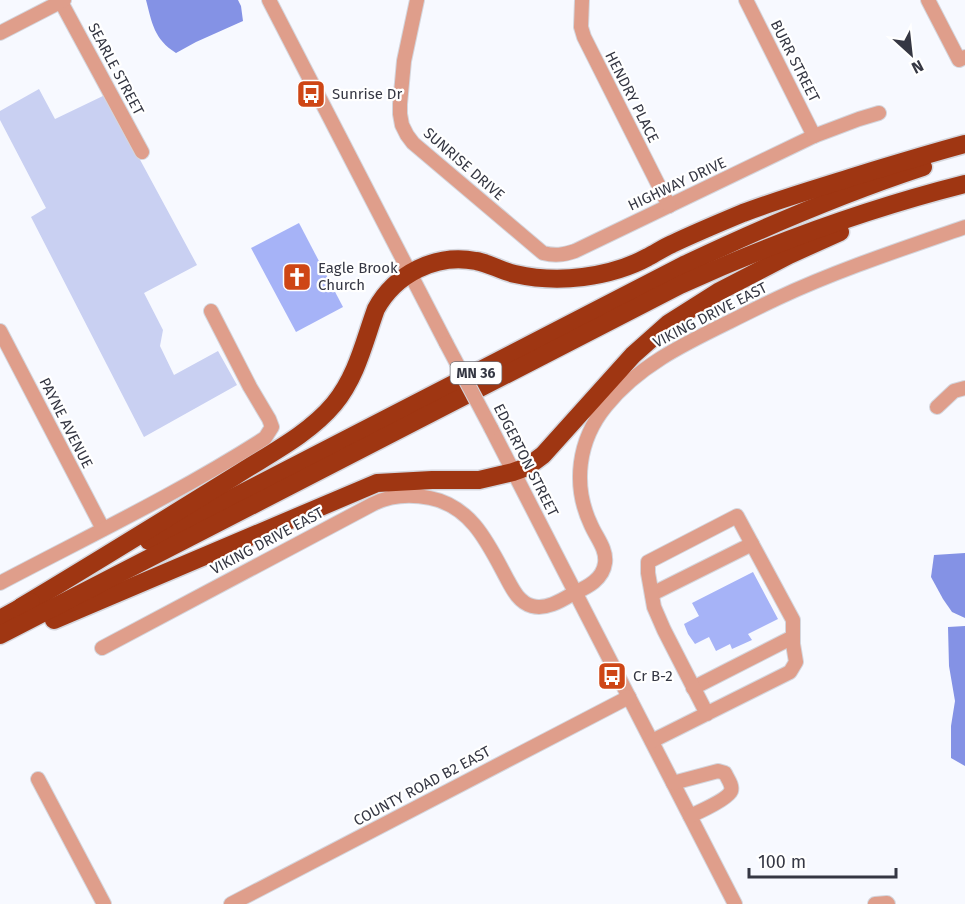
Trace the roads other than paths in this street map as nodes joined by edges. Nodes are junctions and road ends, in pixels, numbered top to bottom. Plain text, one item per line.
1 (269, 0) edge
2 (417, 0) edge
3 (582, 0) edge
4 (746, 0) edge
5 (928, 0) edge
6 (62, 1) edge
7 (0, 33) edge
8 (962, 59) edge
9 (879, 113) dead end
10 (814, 136) junction
11 (965, 144) edge
12 (142, 152) dead end
13 (965, 154) edge
14 (965, 183) edge
15 (939, 190) junction
16 (669, 206) junction
17 (965, 228) edge
18 (552, 255) joint
19 (410, 273) junction
20 (211, 310) dead end
21 (0, 331) edge
22 (965, 388) edge
23 (937, 407) dead end
24 (513, 472) junction
25 (103, 529) junction
26 (752, 544) junction
27 (0, 583) edge
28 (575, 593) junction
29 (652, 594) junction
30 (21, 607) junction
31 (0, 619) edge
32 (0, 635) edge
33 (793, 637) junction
34 (0, 643) edge
35 (102, 648) dead end
36 (693, 688) junction
37 (628, 697) junction
38 (707, 714) junction
39 (651, 741) junction
40 (38, 778) dead end
41 (673, 783) junction
42 (690, 816) junction
43 (104, 904) edge
44 (231, 904) edge
45 (735, 904) edge
46 (875, 904) edge
47 (888, 904) edge

1 - 19 street, EDGERTON STREET
2 - 18 street, SUNRISE DRIVE
3 - 16 street, HENDRY PLACE
4 - 10 street, BURR STREET
5 - 8 street
6 - 7 street
6 - 12 street, SEARLE STREET
9 - 10 street, HIGHWAY DRIVE
10 - 16 street, HIGHWAY DRIVE
11 - 19 highway
13 - 30 highway, MN 36
14 - 15 highway, MN 36
15 - 24 highway
15 - 32 highway, MN 36
16 - 18 street, HIGHWAY DRIVE
17 - 28 street, VIKING DRIVE EAST
19 - 24 street, EDGERTON STREET, bridge
19 - 30 highway
20 - 25 street
21 - 25 street, PAYNE AVENUE
22 - 23 street
24 - 28 street, EDGERTON STREET
24 - 34 highway
25 - 27 street
26 - 29 street
26 - 29 street
26 - 33 street
28 - 35 street, VIKING DRIVE EAST
28 - 37 street, EDGERTON STREET
29 - 36 street
30 - 31 highway, MN 36
33 - 36 street
33 - 38 street
36 - 38 street
37 - 39 street, EDGERTON STREET
37 - 44 street, COUNTY ROAD B2 EAST
38 - 39 street
39 - 41 street, EDGERTON STREET
40 - 43 street
41 - 42 street, EDGERTON STREET
41 - 42 street
42 - 45 street, EDGERTON STREET
46 - 47 street

